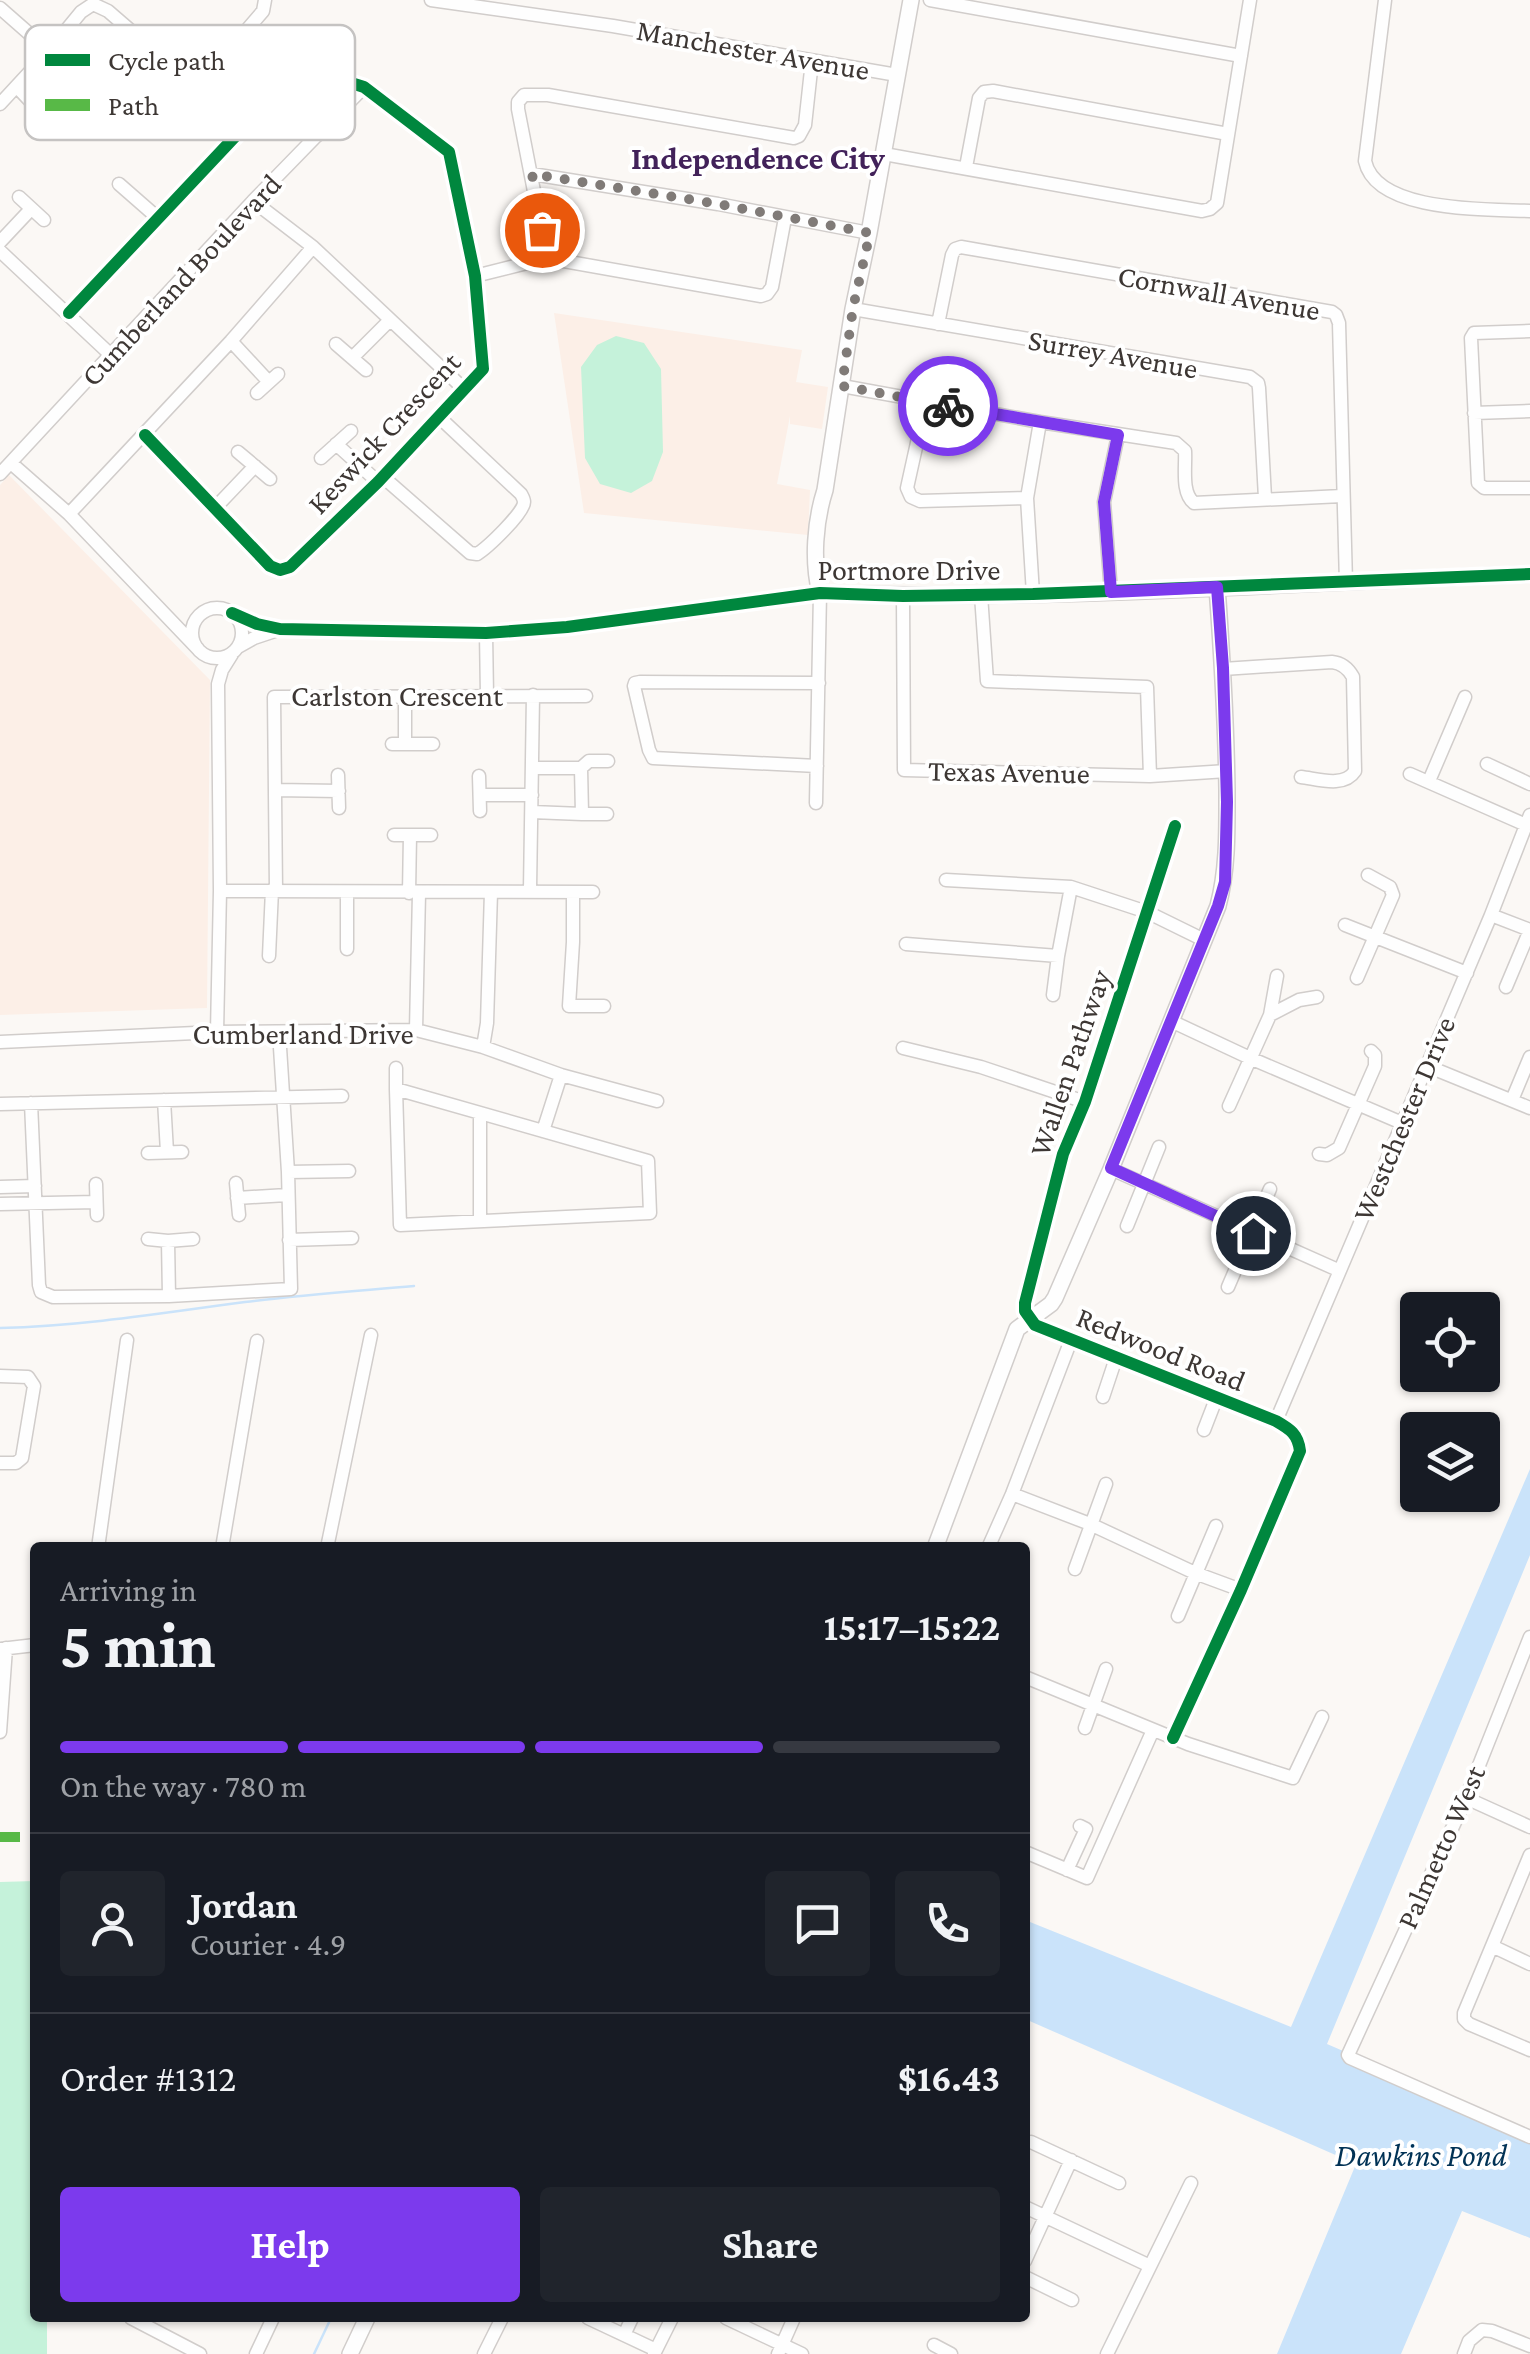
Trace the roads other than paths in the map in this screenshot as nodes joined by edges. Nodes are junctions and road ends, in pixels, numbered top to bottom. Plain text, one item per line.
1 (265, 0) edge
2 (432, 0) edge
3 (911, 0) edge
4 (930, 0) edge
5 (1250, 0) edge
6 (1384, 0) edge
7 (996, 6) edge
8 (0, 8) edge
9 (71, 25) edge
10 (126, 25) edge
11 (250, 25) edge
12 (25, 30) edge
13 (1241, 56) junction
14 (812, 62) junction
15 (897, 75) junction
16 (25, 78) edge
17 (355, 84) edge
18 (17, 87) junction
19 (364, 87) junction
20 (25, 96) edge
21 (355, 97) edge
22 (0, 104) edge
23 (1228, 134) junction
24 (231, 140) edge
25 (314, 140) edge
26 (884, 154) junction
27 (966, 166) junction
28 (532, 174) junction
29 (119, 184) dead end
30 (20, 197) dead end
31 (253, 201) junction
32 (32, 208) junction
33 (1530, 211) edge
34 (785, 218) junction
35 (158, 219) junction
36 (44, 220) dead end
37 (870, 233) junction
38 (0, 242) edge
39 (313, 247) junction
40 (0, 251) edge
41 (547, 258) junction
42 (475, 276) junction
43 (853, 308) junction
44 (68, 314) junction
45 (390, 320) junction
46 (938, 324) junction
47 (1530, 330) edge
48 (231, 341) junction
49 (336, 344) dead end
50 (112, 356) junction
51 (352, 358) junction
52 (366, 370) dead end
53 (842, 386) junction
54 (464, 389) junction
55 (256, 394) dead end
56 (926, 402) junction
57 (1530, 411) edge
58 (1474, 413) junction
59 (438, 417) junction
60 (1040, 422) junction
61 (351, 431) dead end
62 (145, 435) junction
63 (1118, 435) junction
64 (336, 444) junction
65 (238, 452) dead end
66 (321, 458) dead end
67 (11, 463) junction
68 (255, 466) junction
69 (0, 474) edge
70 (270, 479) dead end
71 (380, 480) junction
72 (1530, 488) edge
73 (1342, 496) junction
74 (1026, 498) junction
75 (1265, 498) junction
76 (216, 507) junction
77 (69, 514) junction
78 (1530, 574) edge
79 (1346, 582) junction
80 (1217, 587) junction
81 (1111, 592) junction
82 (820, 593) junction
83 (1033, 594) junction
84 (981, 595) junction
85 (903, 596) junction
86 (232, 613) junction
87 (164, 615) junction
88 (199, 616) junction
89 (280, 629) junction
90 (486, 633) junction
91 (235, 650) junction
92 (201, 652) junction
93 (1223, 668) junction
94 (819, 683) junction
95 (218, 684) junction
96 (533, 695) junction
97 (487, 696) junction
98 (586, 696) dead end
99 (1465, 696) dead end
100 (405, 697) junction
101 (432, 744) dead end
102 (608, 761) dead end
103 (1487, 764) dead end
104 (818, 766) junction
105 (532, 768) junction
106 (581, 768) junction
107 (1226, 771) junction
108 (1410, 774) dead end
109 (338, 775) dead end
110 (480, 776) dead end
111 (1150, 776) junction
112 (1301, 778) dead end
113 (1429, 781) junction
114 (1530, 784) edge
115 (276, 790) junction
116 (338, 790) junction
117 (480, 795) junction
118 (532, 795) junction
119 (816, 803) dead end
120 (338, 808) dead end
121 (480, 811) dead end
122 (532, 812) junction
123 (582, 814) junction
124 (607, 814) dead end
125 (1528, 820) edge
126 (1176, 826) dead end
127 (394, 835) dead end
128 (410, 835) junction
129 (431, 835) dead end
130 (1368, 876) dead end
131 (946, 880) dead end
132 (1072, 887) junction
133 (274, 890) junction
134 (530, 890) junction
135 (220, 891) junction
136 (346, 892) junction
137 (490, 892) junction
138 (573, 892) junction
139 (592, 892) dead end
140 (414, 893) junction
141 (1147, 912) junction
142 (1491, 915) junction
143 (1345, 925) dead end
144 (1530, 930) edge
145 (1376, 936) junction
146 (1204, 940) junction
147 (906, 944) dead end
148 (347, 949) dead end
149 (268, 956) dead end
150 (1058, 956) junction
151 (1467, 972) junction
152 (1277, 976) dead end
153 (1357, 978) dead end
154 (1506, 987) dead end
155 (1054, 995) dead end
156 (1317, 997) dead end
157 (604, 1006) dead end
158 (1270, 1014) junction
159 (1172, 1021) junction
160 (416, 1030) junction
161 (216, 1032) junction
162 (279, 1032) junction
163 (0, 1042) edge
164 (482, 1046) junction
165 (902, 1048) dead end
166 (1371, 1052) dead end
167 (1530, 1057) edge
168 (1250, 1058) junction
169 (1427, 1066) junction
170 (396, 1068) dead end
171 (561, 1075) junction
172 (396, 1089) junction
173 (342, 1096) dead end
174 (282, 1098) junction
175 (164, 1100) junction
176 (1512, 1100) junction
177 (657, 1101) dead end
178 (1085, 1102) junction
179 (31, 1103) junction
180 (0, 1104) edge
181 (1359, 1104) junction
182 (1230, 1106) dead end
183 (1530, 1108) edge
184 (480, 1112) junction
185 (1402, 1123) junction
186 (543, 1130) junction
187 (1159, 1147) dead end
188 (148, 1153) dead end
189 (1319, 1154) dead end
190 (1111, 1168) junction
191 (349, 1171) dead end
192 (288, 1172) junction
193 (236, 1182) dead end
194 (96, 1184) dead end
195 (1143, 1184) junction
196 (35, 1186) junction
197 (0, 1187) edge
198 (1270, 1189) dead end
199 (287, 1195) junction
200 (237, 1198) junction
201 (36, 1202) junction
202 (0, 1204) edge
203 (238, 1215) dead end
204 (480, 1221) junction
205 (1127, 1226) dead end
206 (1253, 1233) junction
207 (352, 1238) dead end
208 (148, 1239) dead end
209 (194, 1239) dead end
210 (289, 1240) junction
211 (168, 1241) junction
212 (1338, 1270) junction
213 (1228, 1287) dead end
214 (169, 1296) junction
215 (1030, 1319) junction
216 (371, 1335) dead end
217 (127, 1340) dead end
218 (1070, 1340) junction
219 (258, 1341) dead end
220 (1116, 1358) junction
221 (0, 1376) edge
222 (1103, 1397) dead end
223 (1216, 1399) junction
224 (1276, 1421) junction
225 (1204, 1430) dead end
226 (0, 1462) edge
227 (1106, 1484) dead end
228 (1012, 1494) junction
229 (1090, 1524) junction
230 (1216, 1526) dead end
231 (99, 1542) edge
232 (223, 1542) edge
233 (328, 1542) edge
234 (937, 1542) edge
235 (991, 1542) edge
236 (1075, 1569) dead end
237 (1195, 1573) junction
238 (1241, 1590) junction
239 (1178, 1616) dead end
240 (1530, 1637) edge
241 (30, 1645) edge
242 (3, 1648) edge
243 (1106, 1669) dead end
244 (1030, 1680) edge
245 (1093, 1706) junction
246 (1322, 1716) dead end
247 (1084, 1728) dead end
248 (1152, 1730) junction
249 (0, 1732) edge
250 (1174, 1738) junction
251 (1466, 1798) junction
252 (1080, 1826) dead end
253 (1530, 1827) edge
254 (1030, 1854) edge
255 (1530, 1855) edge
256 (1067, 1870) junction
257 (1527, 1872) edge
258 (1492, 1946) junction
259 (1530, 1964) edge
260 (1530, 2050) edge
261 (1530, 2136) edge
262 (1031, 2142) dead end
263 (1071, 2160) junction
264 (1118, 2183) dead end
265 (1191, 2183) dead end
266 (1030, 2210) edge
267 (1044, 2217) junction
268 (1030, 2249) edge
269 (1150, 2266) junction
270 (1030, 2279) edge
271 (1072, 2300) dead end
272 (140, 2322) edge
273 (272, 2322) edge
274 (366, 2322) edge
275 (500, 2322) edge
276 (596, 2322) edge
277 (630, 2322) edge
278 (670, 2322) edge
279 (746, 2322) edge
280 (792, 2322) edge
281 (624, 2335) junction
282 (934, 2345) dead end
283 (1530, 2346) edge
284 (780, 2349) edge
285 (655, 2352) edge
286 (200, 2354) edge
287 (256, 2354) edge
288 (350, 2354) edge
289 (484, 2354) edge
290 (802, 2354) edge
291 (952, 2354) edge
292 (1107, 2354) edge
293 (1464, 2354) edge

1 - 11 street
2 - 14 street, Manchester Avenue
3 - 15 street
4 - 7 street
5 - 13 street
6 - 33 street
7 - 13 street
8 - 12 street
9 - 10 street
13 - 23 street
14 - 15 street, Manchester Avenue
14 - 28 street
15 - 26 street
16 - 18 street
17 - 19 street, Keswick Crescent
18 - 20 street
18 - 22 street
19 - 21 street, Cumberland Boulevard
19 - 42 street, Keswick Crescent
23 - 27 street
23 - 27 street
24 - 35 street, Keswick Crescent
25 - 31 street, Cumberland Boulevard
26 - 27 street
26 - 37 street
28 - 34 street
28 - 41 street
29 - 35 street
30 - 32 street
31 - 39 street
31 - 50 street, Cumberland Boulevard
32 - 36 street
32 - 38 street
34 - 37 street
34 - 41 street
35 - 44 street, Keswick Crescent
37 - 43 street
39 - 45 street
39 - 48 street
40 - 44 street
41 - 42 street
42 - 54 street, Keswick Crescent
43 - 46 street, Surrey Avenue
43 - 53 street
44 - 50 street
45 - 51 street
45 - 54 street
46 - 73 street, Cornwall Avenue
46 - 75 street, Surrey Avenue
47 - 58 street
48 - 55 street
48 - 62 street
49 - 51 street
50 - 67 street, Cumberland Boulevard
51 - 52 street
53 - 56 street
53 - 82 street
54 - 59 street, Keswick Crescent
56 - 60 street
56 - 74 street
57 - 58 street
58 - 72 street
59 - 71 street, Keswick Crescent
59 - 71 street
60 - 63 street
60 - 74 street
61 - 64 street
62 - 76 street, Keswick Crescent
62 - 77 street
63 - 75 street
63 - 81 street
64 - 66 street
64 - 71 street
65 - 68 street
67 - 69 street, Cumberland Boulevard
67 - 77 street
68 - 70 street
68 - 76 street
71 - 76 street, Keswick Crescent
73 - 75 street
73 - 79 street, Cornwall Avenue
74 - 83 street
77 - 87 street
78 - 79 street, Portmore Drive
79 - 80 street, Portmore Drive
80 - 81 street, Portmore Drive
80 - 93 street
81 - 83 street, Portmore Drive
82 - 85 street, Portmore Drive
82 - 90 street, Portmore Drive
82 - 94 street
83 - 84 street, Portmore Drive
84 - 85 street, Portmore Drive
84 - 111 street
85 - 111 street, Texas Avenue
86 - 88 street
86 - 89 street, Portmore Drive
86 - 91 street
87 - 88 street
87 - 92 street
88 - 92 street
89 - 90 street, Portmore Drive
89 - 91 street, Portmore Drive
90 - 97 street
91 - 92 street
91 - 95 street
92 - 95 street
93 - 107 street
93 - 112 street
94 - 104 street
94 - 104 street
95 - 135 street
96 - 97 street, Carlston Crescent
96 - 98 street, Carlston Crescent
96 - 105 street, Carlston Crescent
97 - 100 street, Carlston Crescent
99 - 113 street
100 - 101 street
100 - 115 street, Carlston Crescent
102 - 106 street
103 - 114 street
104 - 119 street
105 - 106 street
105 - 118 street, Carlston Crescent
106 - 123 street
107 - 111 street, Texas Avenue
107 - 146 street
108 - 113 street
109 - 116 street
110 - 117 street
113 - 125 street
115 - 116 street
115 - 133 street, Carlston Crescent
116 - 120 street
117 - 118 street
117 - 121 street
118 - 122 street, Carlston Crescent
122 - 123 street
122 - 134 street, Carlston Crescent
123 - 124 street
125 - 142 street, Westchester Drive
126 - 141 street, Wallen Pathway
127 - 128 street
128 - 129 street
128 - 140 street
130 - 145 street
131 - 132 street
132 - 141 street
132 - 150 street
133 - 135 street
133 - 136 street
133 - 149 street, Carlston Crescent
134 - 137 street
134 - 138 street
135 - 161 street
136 - 140 street
136 - 148 street
137 - 140 street
137 - 164 street
138 - 139 street
138 - 157 street
140 - 160 street
141 - 146 street
141 - 178 street, Wallen Pathway
142 - 144 street
142 - 151 street, Westchester Drive
143 - 145 street
144 - 154 street
145 - 151 street
145 - 153 street
146 - 159 street
147 - 150 street
150 - 155 street
151 - 169 street, Westchester Drive
152 - 158 street
156 - 158 street
158 - 168 street
159 - 168 street
159 - 190 street
160 - 162 street, Cumberland Drive
160 - 164 street, Cumberland Drive
161 - 162 street, Cumberland Drive
161 - 163 street, Cumberland Drive
162 - 174 street
164 - 171 street, Cumberland Drive
165 - 178 street
166 - 181 street
167 - 176 street
168 - 181 street
168 - 182 street
169 - 176 street
169 - 185 street, Westchester Drive
170 - 172 street
171 - 177 street, Cumberland Drive
171 - 186 street
172 - 184 street
172 - 204 street
173 - 174 street
174 - 175 street
174 - 192 street
175 - 179 street
175 - 188 street
176 - 183 street
178 - 215 street, Wallen Pathway
179 - 180 street
179 - 196 street
181 - 185 street
181 - 189 street
184 - 186 street
184 - 204 street
185 - 212 street, Westchester Drive
186 - 204 street
187 - 195 street
190 - 195 street
190 - 215 street
191 - 192 street
192 - 199 street
193 - 200 street
194 - 201 street
195 - 205 street
195 - 206 street
196 - 197 street
196 - 201 street
198 - 206 street
199 - 200 street
199 - 210 street
200 - 203 street
201 - 202 street
201 - 214 street
206 - 212 street
206 - 213 street
207 - 210 street
208 - 211 street
209 - 211 street
210 - 214 street
211 - 214 street
212 - 224 street, Westchester Drive
215 - 218 street, Redwood Road
215 - 234 street
216 - 233 street
217 - 231 street
218 - 220 street, Redwood Road
218 - 228 street
219 - 232 street
220 - 222 street
220 - 223 street, Redwood Road
221 - 226 street
223 - 224 street, Redwood Road
223 - 225 street
224 - 238 street
227 - 229 street
228 - 229 street
228 - 235 street
229 - 236 street
229 - 237 street
230 - 237 street
237 - 238 street
237 - 239 street
238 - 250 street
240 - 251 street, Palmetto West
241 - 242 street
242 - 249 street
243 - 245 street
244 - 245 street
245 - 247 street
245 - 248 street
246 - 250 street
248 - 250 street
248 - 256 street
251 - 253 street
251 - 261 street, Palmetto West
252 - 256 street
254 - 256 street
255 - 257 street
257 - 258 street
258 - 259 street
258 - 260 street
262 - 263 street
263 - 264 street
263 - 267 street
265 - 269 street
266 - 267 street
267 - 268 street
267 - 269 street
269 - 292 street
270 - 271 street
272 - 286 street
273 - 287 street
274 - 288 street
275 - 289 street
276 - 281 street
277 - 281 street
278 - 285 street
279 - 284 street
280 - 284 street
281 - 285 street
282 - 291 street
283 - 293 street
284 - 290 street

